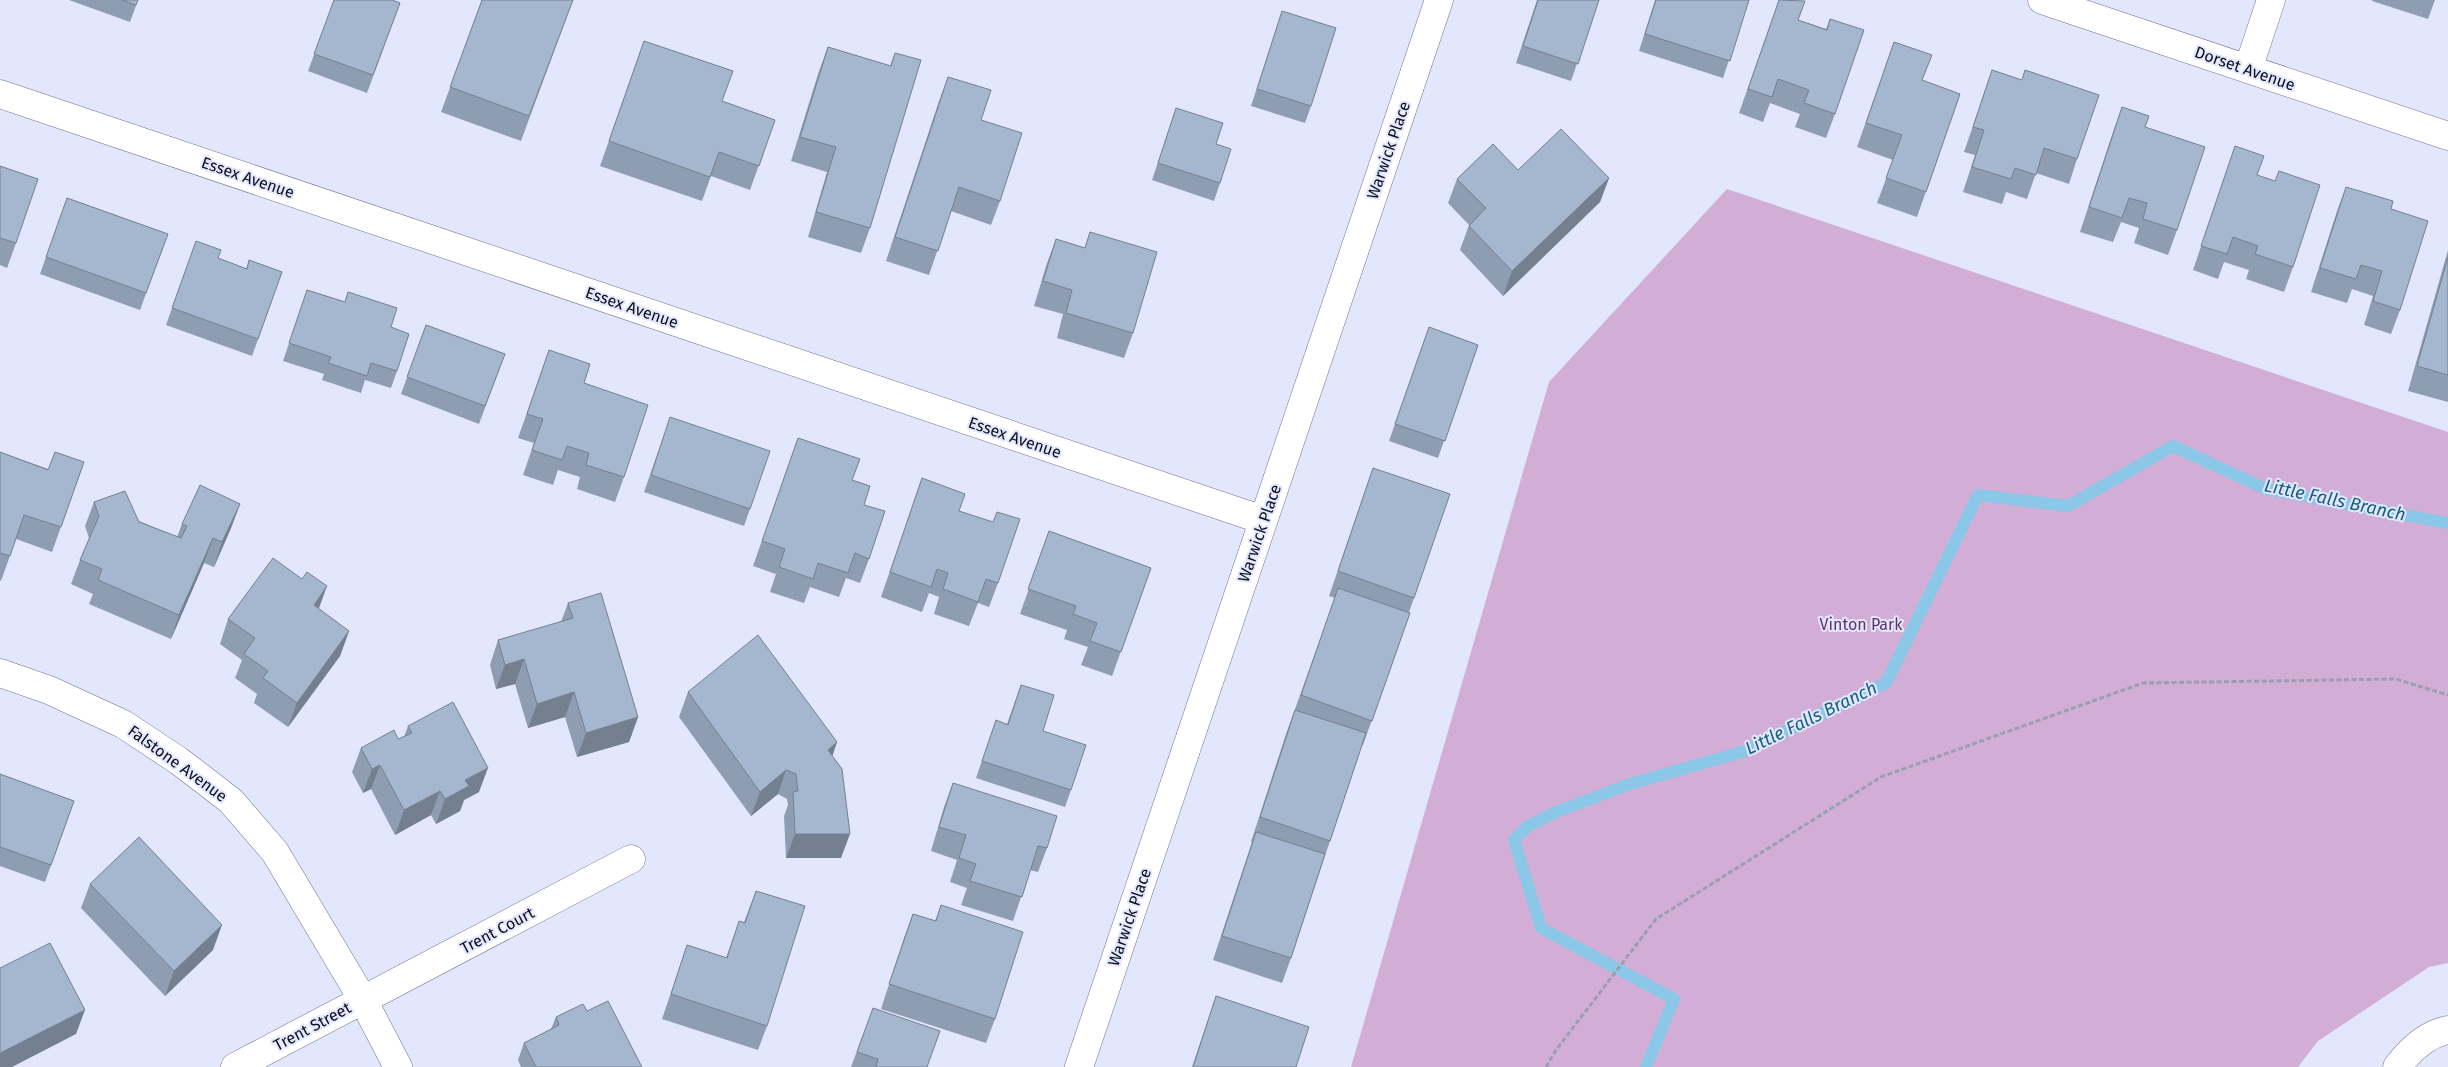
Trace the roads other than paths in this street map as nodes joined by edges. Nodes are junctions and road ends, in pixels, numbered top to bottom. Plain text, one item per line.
1 (1439, 0) edge
2 (2042, 0) edge
3 (2271, 0) edge
4 (2248, 70) junction
5 (0, 94) edge
6 (2448, 136) edge
7 (1263, 520) junction
8 (0, 673) edge
9 (631, 859) dead end
10 (363, 1000) junction
11 (2448, 1030) edge
12 (235, 1067) edge
13 (398, 1067) edge
14 (1079, 1067) edge
15 (2397, 1067) edge

1 - 7 street, Warwick Place
2 - 4 street, Dorset Avenue
3 - 4 street
4 - 6 street, Dorset Avenue
5 - 7 street, Essex Avenue
7 - 14 street, Warwick Place
8 - 10 street, Falstone Avenue
9 - 10 street, Trent Court
10 - 12 street, Trent Street
10 - 13 street, Falstone Avenue
11 - 15 street

